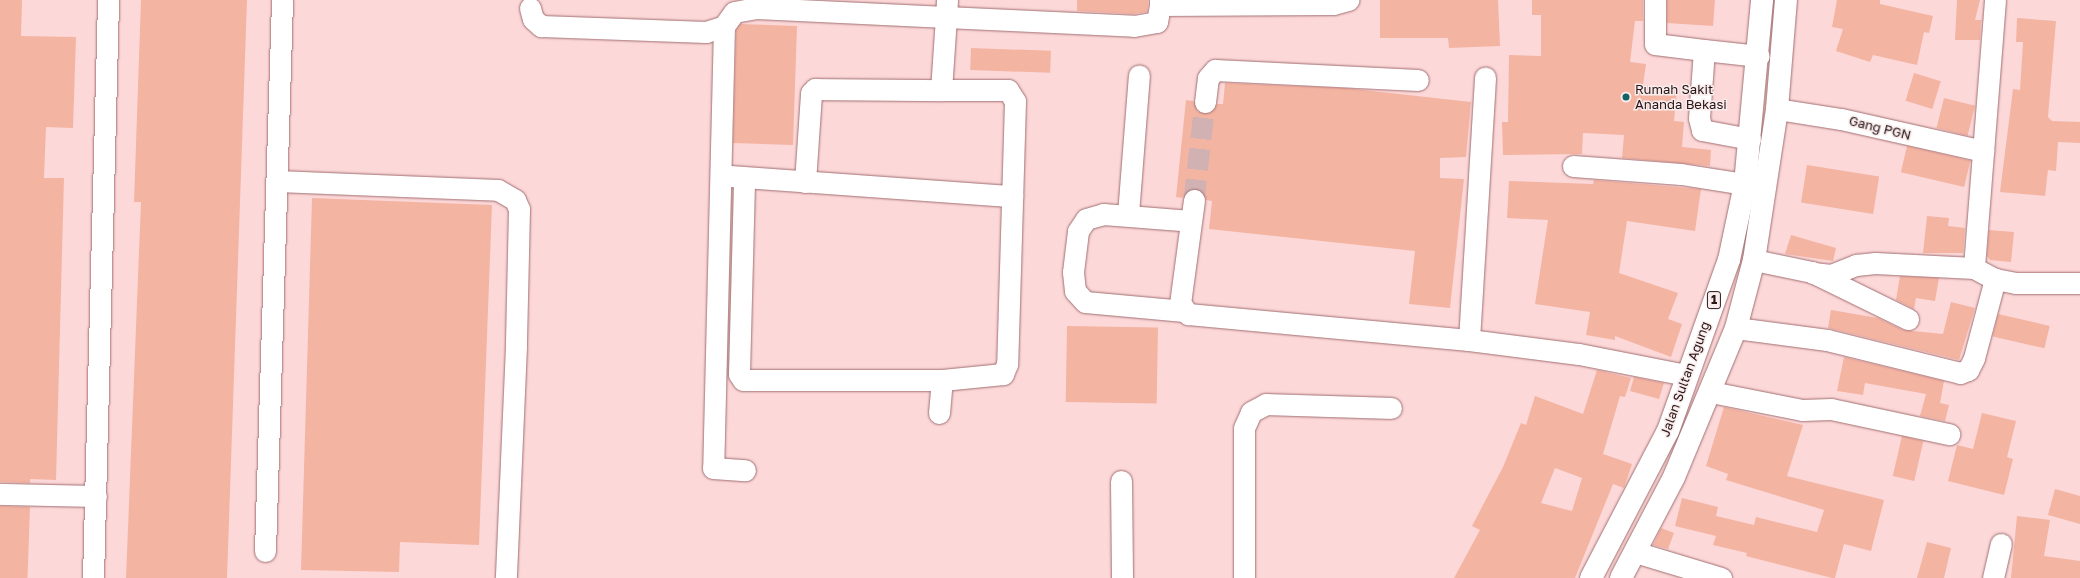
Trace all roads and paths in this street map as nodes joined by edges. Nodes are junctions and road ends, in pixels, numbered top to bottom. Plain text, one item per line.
1 (108, 0) edge
2 (282, 0) edge
3 (1348, 0) edge
4 (1655, 0) edge
5 (1762, 0) edge
6 (1786, 0) edge
7 (1995, 0) edge
8 (1160, 2) edge
9 (530, 8) dead end
10 (947, 9) edge
11 (724, 26) junction
12 (1704, 50) junction
13 (1759, 56) junction
14 (1139, 75) dead end
15 (1485, 77) dead end
16 (1418, 80) dead end
17 (941, 90) junction
18 (1205, 102) tunnel mouth
19 (1777, 110) junction
20 (1750, 139) junction
21 (1983, 151) junction
22 (1573, 166) dead end
23 (718, 175) junction
24 (744, 178) junction
25 (277, 181) junction
26 (805, 182) junction
27 (1745, 184) junction
28 (1012, 196) junction
29 (1194, 200) tunnel mouth
30 (1128, 214) junction
31 (1191, 220) junction
32 (1754, 260) junction
33 (1974, 268) junction
34 (1812, 272) junction
35 (1995, 279) junction
36 (2080, 283) edge
37 (1184, 311) junction
38 (1908, 319) dead end
39 (1736, 328) junction
40 (1469, 340) junction
41 (1686, 375) junction
42 (942, 380) junction
43 (1712, 392) junction
44 (1391, 408) dead end
45 (939, 413) dead end
46 (1949, 434) dead end
47 (745, 470) dead end
48 (1121, 481) dead end
49 (0, 494) edge
50 (96, 496) junction
51 (2001, 544) dead end
52 (265, 551) dead end
53 (1635, 552) junction
54 (93, 578) edge
55 (506, 578) edge
56 (1122, 578) edge
57 (1244, 578) edge
58 (1591, 578) edge
59 (1621, 578) edge
60 (1721, 578) edge
61 (1993, 578) edge

1 - 50 street
2 - 25 street
3 - 8 street
4 - 12 street
5 - 13 highway, Jalan Sultan Agung / 1
6 - 19 highway, Jalan Sultan Agung / 1
7 - 21 street
8 - 10 street
9 - 11 street
10 - 11 street
10 - 17 street
11 - 23 street
12 - 13 street
12 - 20 street
13 - 20 highway, Jalan Sultan Agung / 1
14 - 30 street
15 - 40 street
16 - 18 street
17 - 26 street
17 - 28 street
19 - 21 street, Gang PGN
19 - 32 highway, Jalan Sultan Agung / 1
20 - 27 highway, Jalan Sultan Agung / 1
21 - 33 street
22 - 27 street
23 - 24 street
23 - 47 street
24 - 26 street
24 - 42 street
25 - 52 street
25 - 55 street
26 - 28 street
27 - 41 highway, Jalan Sultan Agung / 1
28 - 42 street
29 - 31 street
30 - 31 street
30 - 37 street
31 - 37 street
32 - 34 street
32 - 39 highway, Jalan Sultan Agung / 1
33 - 34 street
33 - 35 street
34 - 38 street
35 - 36 street
35 - 39 street
37 - 40 street
39 - 43 highway, Jalan Sultan Agung / 1
40 - 41 street
41 - 58 highway, Jalan Sultan Agung / 1
42 - 45 street
43 - 46 street
43 - 53 highway, Jalan Sultan Agung / 1
44 - 57 street
48 - 56 street
49 - 50 street
50 - 54 street
51 - 61 street
53 - 59 highway, Jalan Sultan Agung / 1
53 - 60 street

